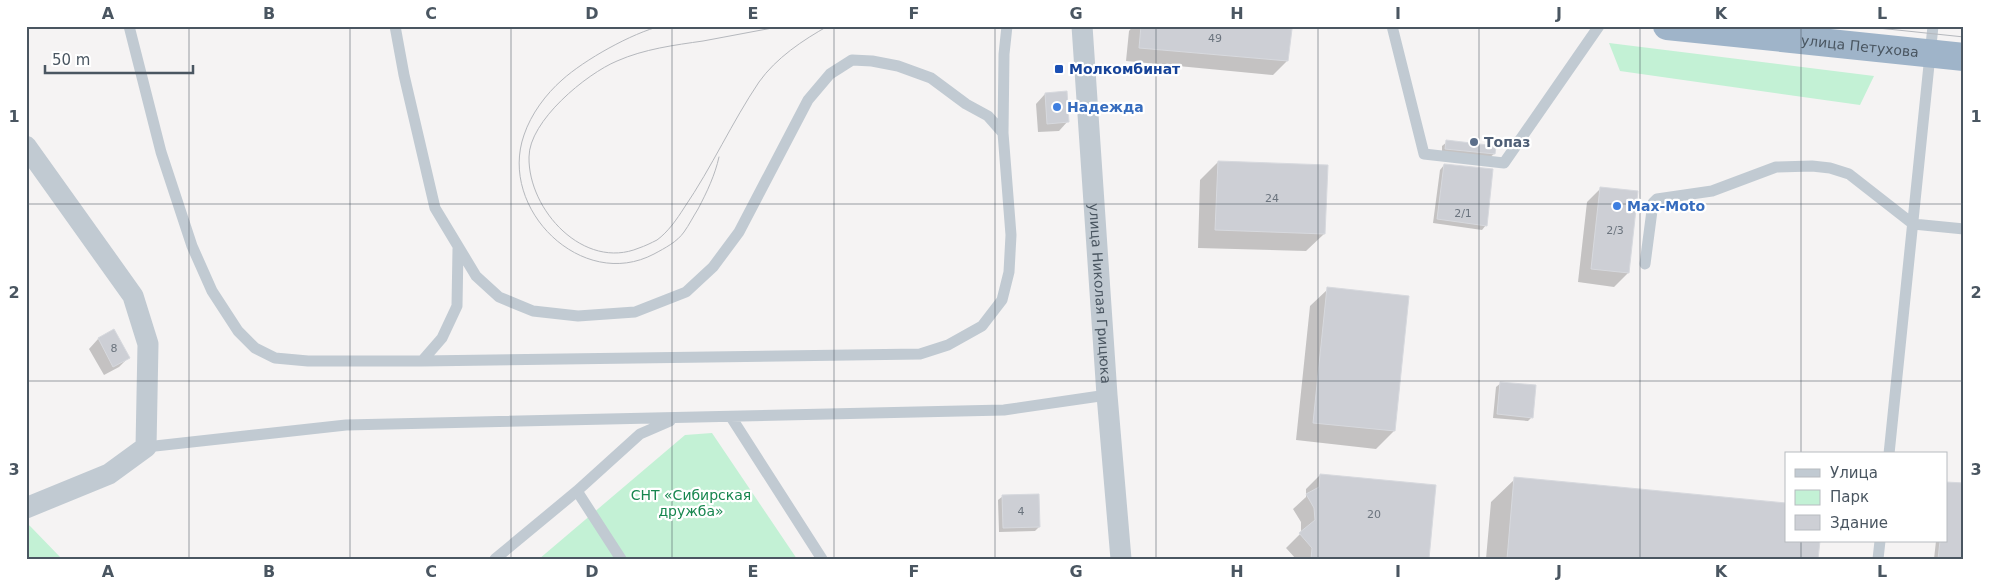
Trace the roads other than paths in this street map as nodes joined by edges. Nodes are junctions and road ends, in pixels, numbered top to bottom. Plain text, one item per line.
1 (129, 26) edge
2 (396, 26) edge
3 (1007, 26) edge
4 (1082, 26) edge
5 (1392, 26) edge
6 (1599, 26) edge
7 (1666, 26) edge
8 (1933, 26) edge
9 (1930, 54) junction
10 (1964, 57) edge
11 (1003, 133) junction
12 (26, 146) edge
13 (1913, 224) junction
14 (1964, 229) edge
15 (458, 248) junction
16 (1645, 264) dead end
17 (422, 361) junction
18 (1107, 394) junction
19 (731, 417) junction
20 (677, 418) junction
21 (146, 447) junction
22 (1889, 452) edge
23 (577, 491) junction
24 (26, 508) edge
25 (1880, 542) edge
26 (495, 559) edge
27 (621, 559) edge
28 (822, 559) edge
29 (1121, 559) edge
30 (1878, 559) edge

1 - 17 lane
2 - 15 lane
3 - 11 lane
4 - 18 street, улица Николая Грицюка
5 - 6 lane
7 - 9 highway, улица Петухова
8 - 9 lane
9 - 10 highway, улица Петухова
9 - 13 lane
11 - 15 lane
11 - 17 lane
12 - 21 street
13 - 14 lane
13 - 16 lane
13 - 22 lane
15 - 17 lane
18 - 19 lane
18 - 29 street, улица Николая Грицюка
19 - 20 lane
19 - 28 lane
20 - 21 lane
20 - 23 lane
21 - 24 street
23 - 26 lane
23 - 27 lane
25 - 30 lane

